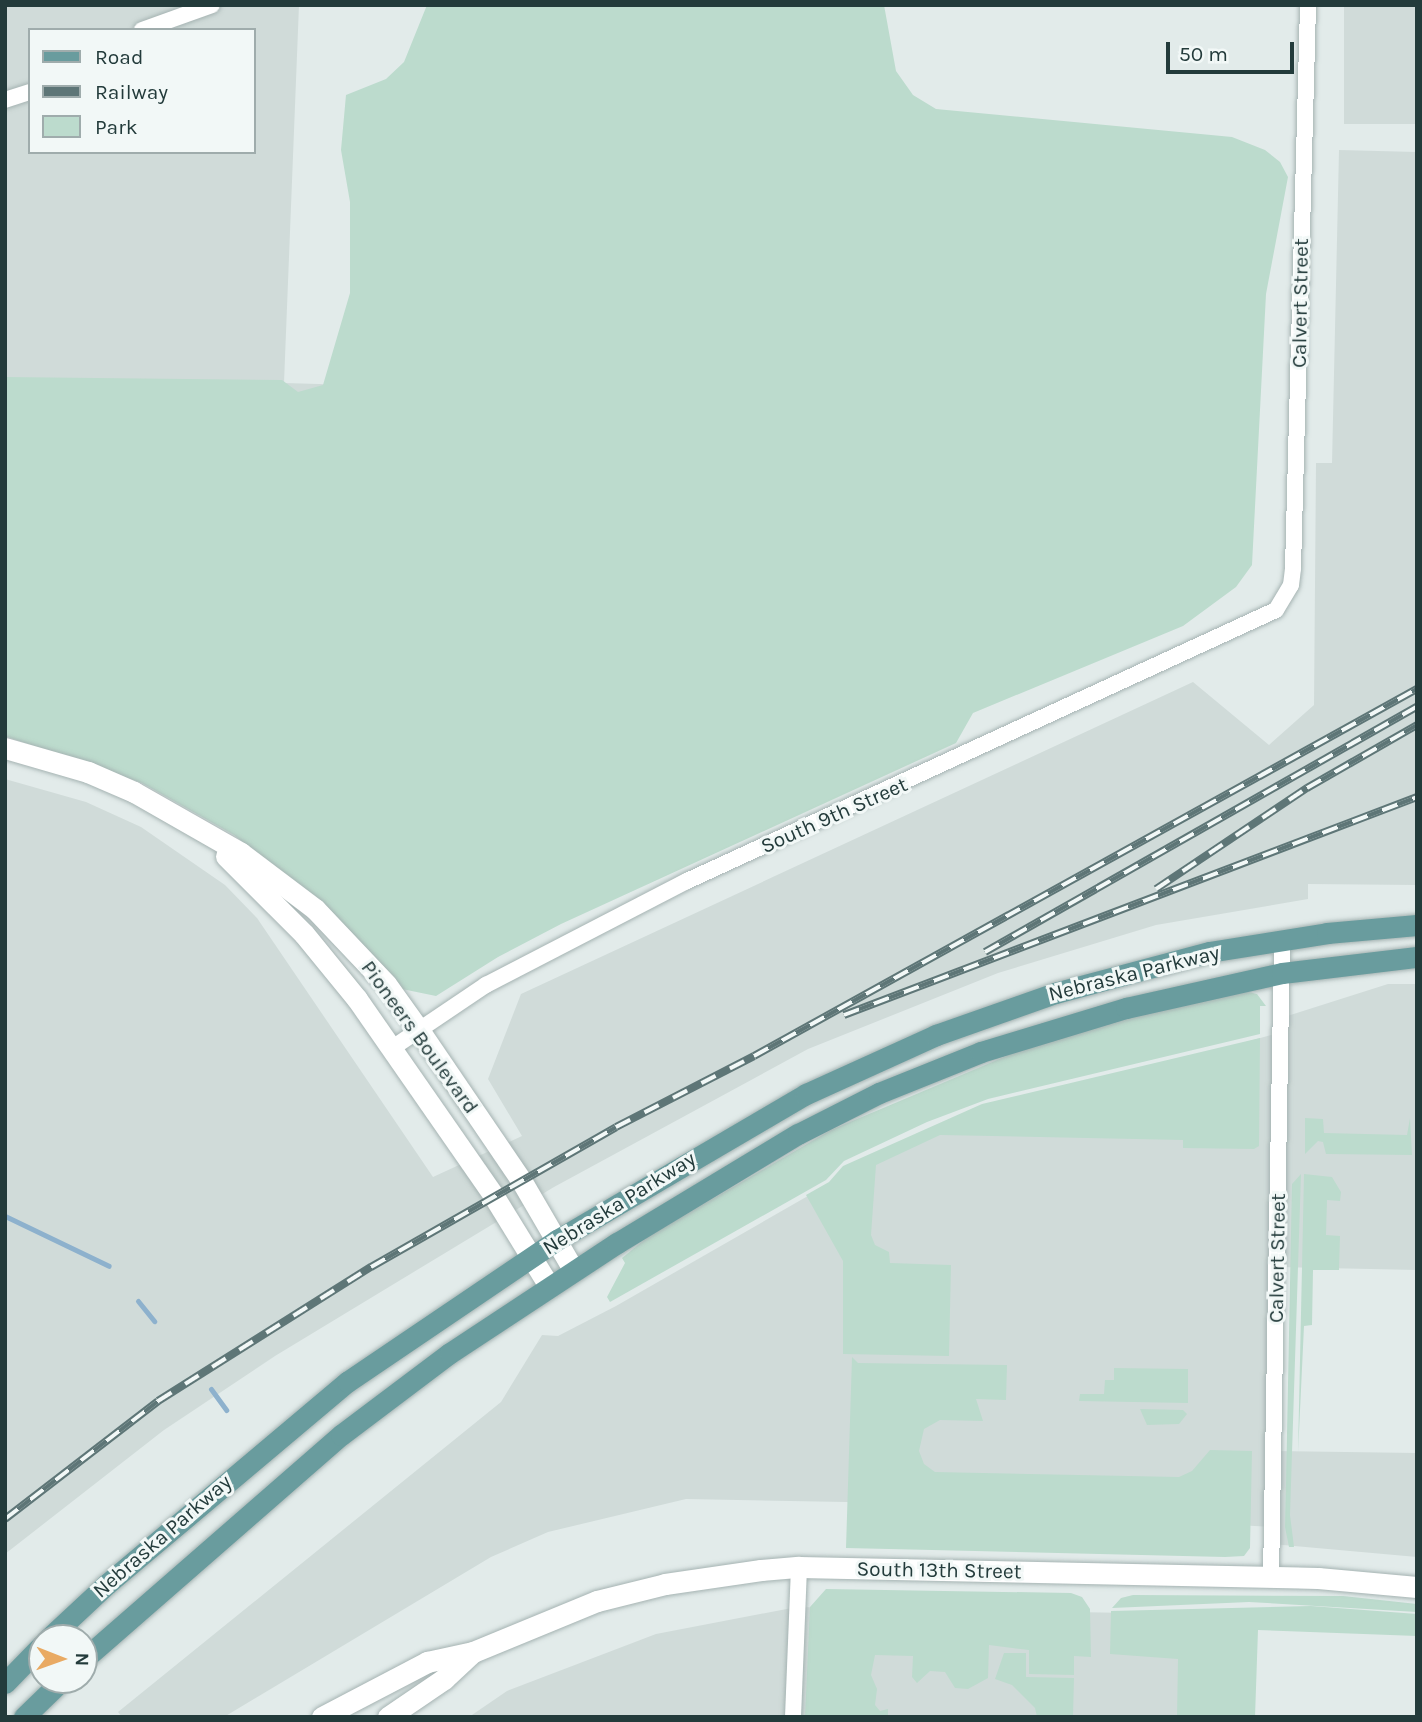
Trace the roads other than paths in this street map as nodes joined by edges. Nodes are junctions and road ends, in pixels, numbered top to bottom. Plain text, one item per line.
1 (153, 5) edge
2 (212, 5) edge
3 (1308, 5) edge
4 (160, 22) junction
5 (146, 28) edge
6 (28, 93) edge
7 (5, 100) edge
8 (1285, 599) joint
9 (5, 748) edge
10 (186, 819) junction
11 (1417, 925) edge
12 (1282, 939) junction
13 (1417, 957) edge
14 (1282, 973) junction
15 (419, 1030) junction
16 (391, 1049) junction
17 (557, 1240) junction
18 (532, 1258) junction
19 (574, 1271) junction
20 (550, 1286) junction
21 (799, 1567) junction
22 (1271, 1577) junction
23 (1417, 1587) edge
24 (74, 1612) junction
25 (59, 1624) edge
26 (62, 1624) edge
27 (98, 1647) edge
28 (28, 1650) edge
29 (473, 1652) junction
30 (28, 1660) edge
31 (5, 1669) edge
32 (5, 1683) edge
33 (48, 1694) edge
34 (25, 1716) edge
35 (321, 1717) edge
36 (388, 1717) edge
37 (793, 1717) edge

1 - 4 street
2 - 4 street
3 - 8 street, Calvert Street
4 - 5 street
6 - 7 street
8 - 15 street, South 9th Street
9 - 10 main road, Pioneers Boulevard
10 - 15 main road, Pioneers Boulevard
10 - 16 main road, Pioneers Boulevard
11 - 12 main road, Nebraska Parkway
12 - 14 street, Calvert Street
12 - 17 main road, Nebraska Parkway
13 - 14 main road, Nebraska Parkway
14 - 19 main road, Nebraska Parkway
14 - 22 street, Calvert Street
15 - 16 street, South 9th Street
15 - 17 main road, Pioneers Boulevard
16 - 18 main road, Pioneers Boulevard
17 - 18 main road, Nebraska Parkway
17 - 19 main road, Pioneers Boulevard
18 - 20 main road, Pioneers Boulevard
18 - 24 main road, Nebraska Parkway
19 - 20 main road, Nebraska Parkway
20 - 27 main road, Nebraska Parkway
21 - 22 main road, South 13th Street
21 - 29 main road, South 13th Street
21 - 37 street
22 - 23 main road, South 13th Street
24 - 25 main road
24 - 26 main road, Nebraska Parkway
28 - 31 main road
29 - 35 main road, South 13th Street
29 - 36 main road, South 13th Street
30 - 32 main road
33 - 34 main road

